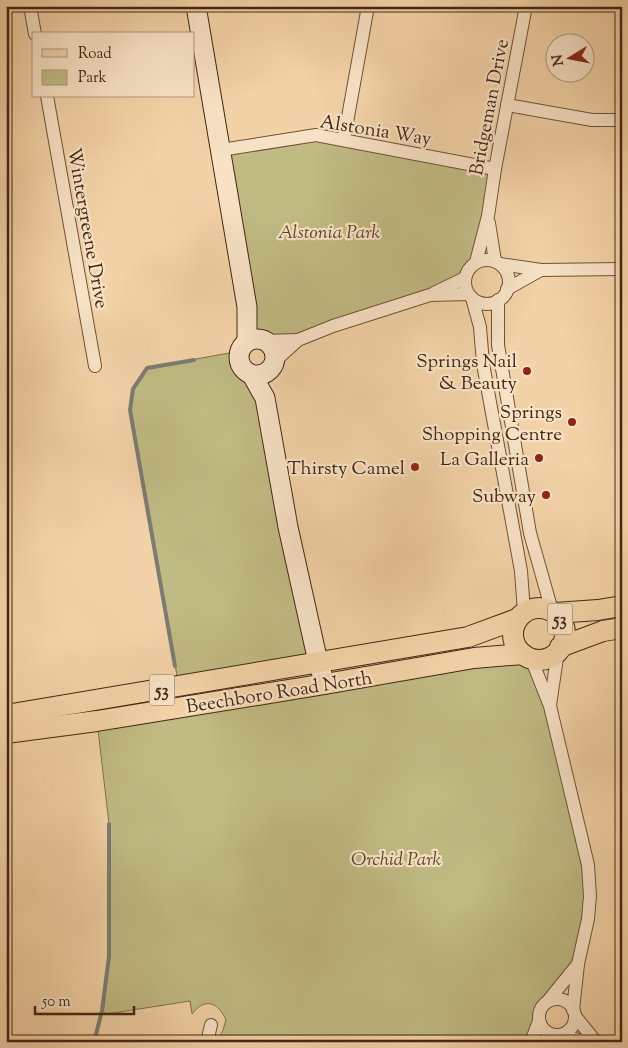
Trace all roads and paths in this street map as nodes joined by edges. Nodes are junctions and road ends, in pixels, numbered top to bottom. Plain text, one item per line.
1 (30, 6) edge
2 (196, 6) edge
3 (368, 6) edge
4 (526, 6) edge
5 (35, 32) edge
6 (46, 98) edge
7 (507, 105) junction
8 (622, 120) edge
9 (344, 140) junction
10 (221, 150) junction
11 (495, 169) junction
12 (488, 216) junction
13 (476, 262) junction
14 (497, 262) junction
15 (622, 269) edge
16 (541, 270) junction
17 (465, 278) junction
18 (507, 289) junction
19 (430, 295) junction
20 (470, 296) junction
21 (498, 300) junction
22 (298, 340) junction
23 (257, 341) junction
24 (95, 366) dead end
25 (265, 369) junction
26 (530, 533) junction
27 (519, 563) junction
28 (622, 606) edge
29 (553, 612) junction
30 (521, 615) junction
31 (622, 628) edge
32 (559, 649) junction
33 (527, 656) junction
34 (318, 662) junction
35 (324, 684) junction
36 (550, 706) junction
37 (6, 715) edge
38 (6, 733) edge
39 (578, 964) junction
40 (548, 1001) junction
41 (574, 1013) junction
42 (539, 1021) junction
43 (211, 1025) dead end
44 (552, 1037) edge
45 (208, 1042) edge
46 (531, 1042) edge
47 (587, 1042) edge
48 (596, 1042) edge

1 - 5 street
2 - 10 street
3 - 9 street
4 - 7 street, Bridgeman Drive
6 - 24 street, Wintergreene Drive
7 - 8 street
7 - 11 street, Bridgeman Drive
9 - 10 street, Alstonia Way
9 - 11 street, Alstonia Way
10 - 23 street
11 - 12 street, Bridgeman Drive
12 - 13 street, Bridgeman Drive
12 - 14 street, Bridgeman Drive
13 - 14 street
13 - 17 street
14 - 16 street
14 - 18 street
15 - 16 street
16 - 18 street
17 - 19 street
17 - 20 street
18 - 21 street
19 - 20 street
19 - 22 street
20 - 21 street
20 - 27 street
21 - 26 street
22 - 23 street
22 - 25 street
23 - 25 street
23 - 25 street
25 - 34 street
26 - 27 street
26 - 29 street
27 - 30 street
28 - 29 main road, 53
29 - 30 main road, 53
29 - 32 main road, 53
30 - 33 main road
30 - 34 main road, Beechboro Road North / 53
31 - 32 main road, 53
32 - 33 main road, 53
32 - 36 street
33 - 35 main road, Beechboro Road North / 53
33 - 36 street
34 - 35 street
34 - 37 main road, Beechboro Road North / 53
35 - 38 main road, Beechboro Road North / 53
36 - 39 street
39 - 40 street
39 - 41 street
40 - 41 street
40 - 42 street
41 - 44 street
41 - 48 street
42 - 44 street
42 - 46 street
43 - 45 street
44 - 47 street

